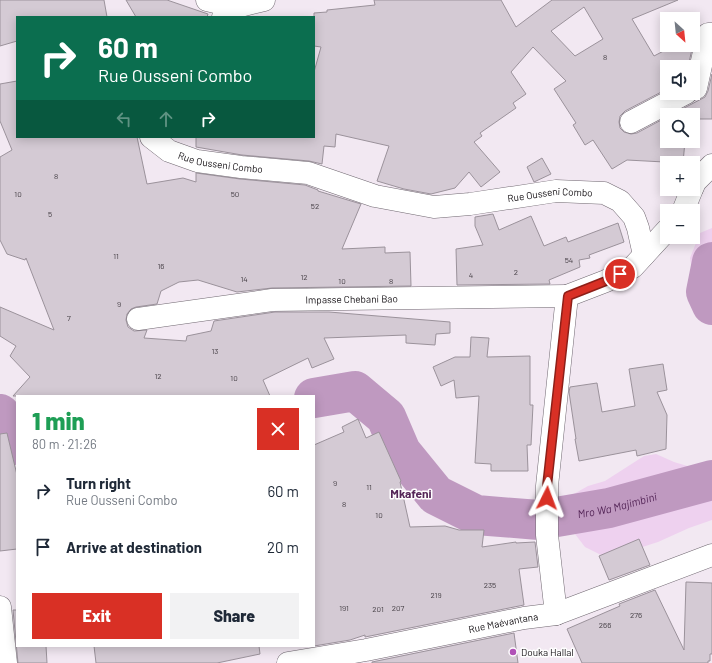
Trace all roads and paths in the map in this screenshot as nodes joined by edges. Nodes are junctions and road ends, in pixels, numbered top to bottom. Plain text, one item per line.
1 (206, 0) edge
2 (264, 0) edge
3 (230, 12) edge
4 (712, 34) edge
5 (700, 70) edge
6 (673, 100) edge
7 (631, 122) dead end
8 (152, 138) edge
9 (712, 165) edge
10 (700, 177) edge
11 (660, 238) edge
12 (644, 255) junction
13 (568, 296) junction
14 (138, 319) dead end
15 (712, 555) edge
16 (0, 607) edge
17 (556, 614) junction
18 (6, 663) edge
19 (288, 663) edge

1 - 3 street
2 - 3 street
4 - 5 street
6 - 7 street
8 - 12 street, Rue Ousseni Combo
9 - 10 street
11 - 12 street
12 - 13 street
13 - 14 street, Impasse Chebani Bao
13 - 17 street
15 - 17 street, Rue Maévantana
16 - 18 street
17 - 19 street, Rue Maévantana

